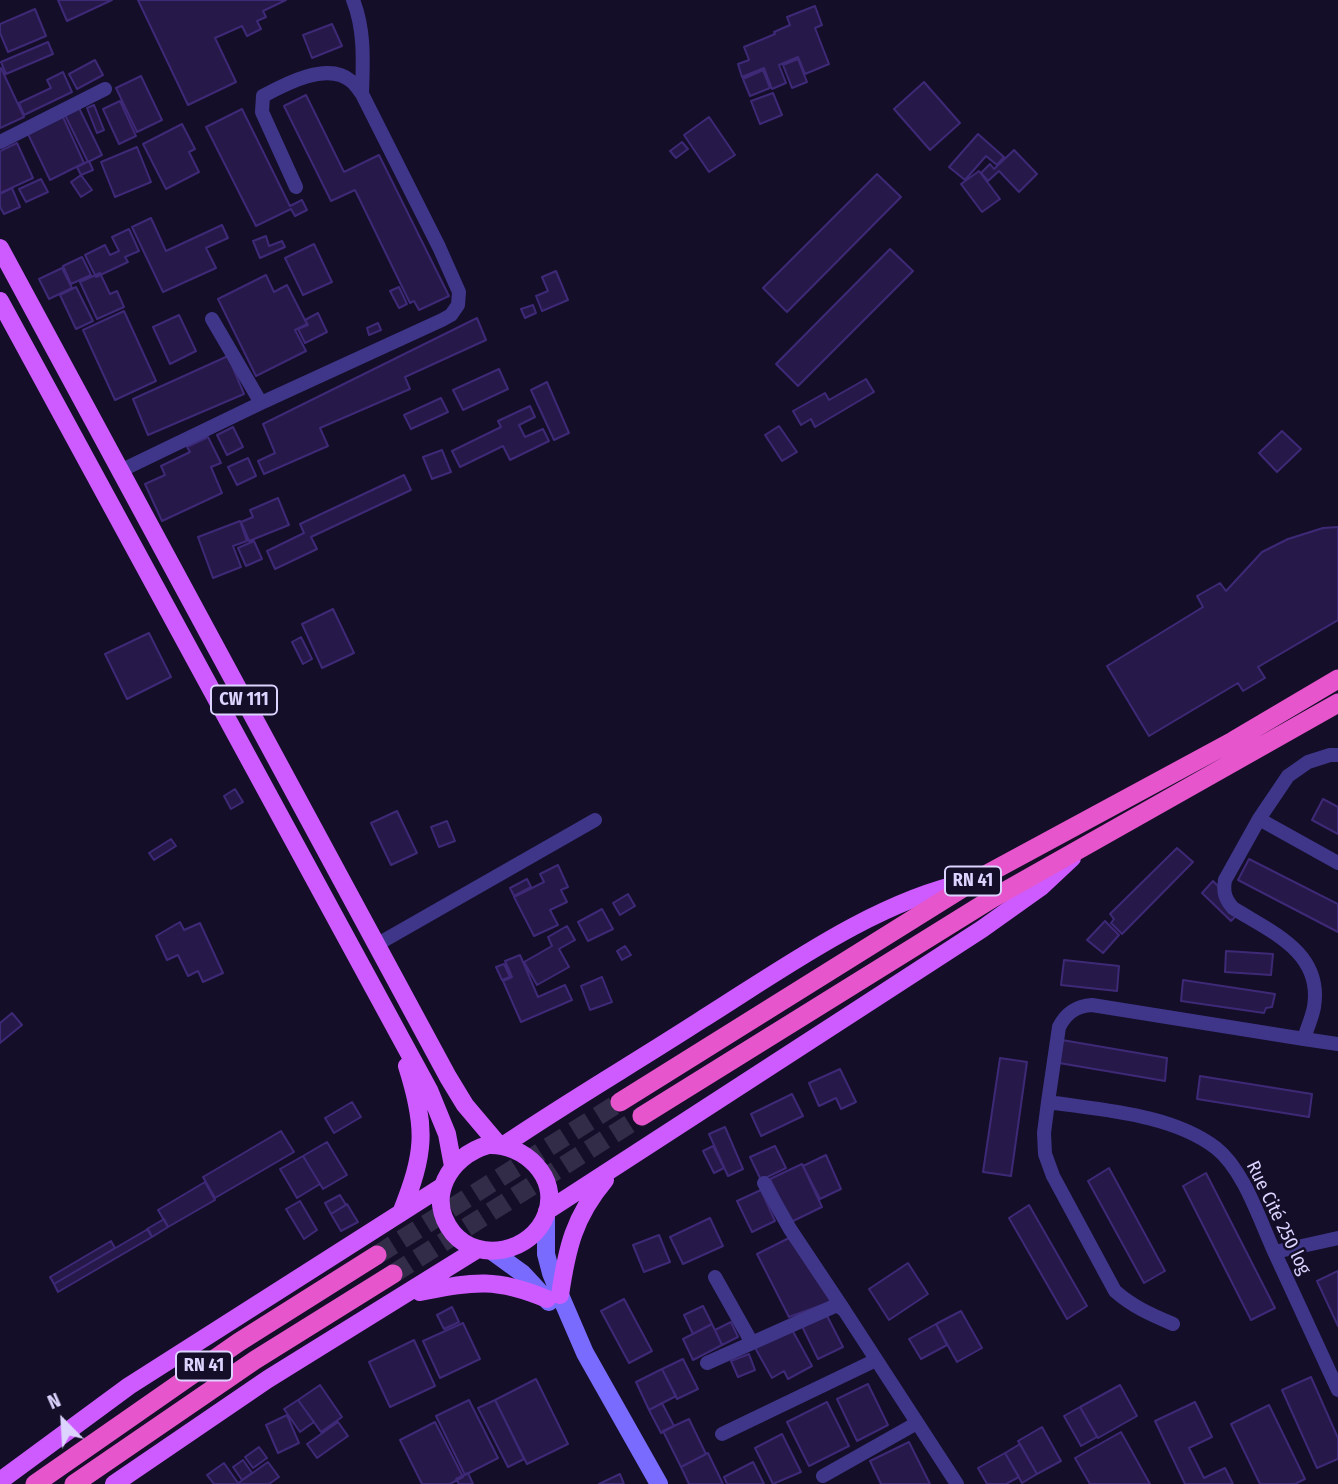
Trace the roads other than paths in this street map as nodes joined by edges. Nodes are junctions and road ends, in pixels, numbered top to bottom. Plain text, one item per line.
1 (353, 0) edge
2 (105, 89) dead end
3 (362, 93) junction
4 (0, 142) edge
5 (296, 187) dead end
6 (0, 248) edge
7 (0, 301) edge
8 (212, 319) dead end
9 (261, 402) junction
10 (120, 471) junction
11 (1338, 679) edge
12 (1338, 703) edge
13 (1338, 755) edge
14 (1259, 819) junction
15 (595, 820) dead end
16 (1086, 845) junction
17 (1338, 863) edge
18 (974, 881) junction
19 (376, 944) junction
20 (394, 1026) junction
21 (1304, 1039) junction
22 (1338, 1044) edge
23 (620, 1102) tunnel mouth
24 (1048, 1102) junction
25 (642, 1116) tunnel mouth
26 (501, 1145) junction
27 (453, 1166) junction
28 (617, 1166) junction
29 (764, 1183) dead end
30 (443, 1186) junction
31 (401, 1213) junction
32 (547, 1213) junction
33 (1338, 1238) edge
34 (485, 1251) junction
35 (1275, 1252) junction
36 (377, 1255) tunnel mouth
37 (393, 1274) tunnel mouth
38 (715, 1277) dead end
39 (409, 1293) junction
40 (554, 1297) junction
41 (844, 1310) junction
42 (1174, 1324) dead end
43 (752, 1343) junction
44 (876, 1360) junction
45 (707, 1363) dead end
46 (1338, 1390) edge
47 (917, 1423) junction
48 (722, 1434) dead end
49 (823, 1476) dead end
50 (0, 1481) edge
51 (35, 1484) edge
52 (74, 1484) edge
53 (114, 1484) edge
54 (659, 1484) edge
55 (957, 1484) edge

1 - 3 street
2 - 4 street
3 - 5 street
3 - 9 street
6 - 10 main road, CW 111
7 - 20 main road, CW 111
8 - 9 street
9 - 10 street
10 - 19 main road, CW 111
11 - 18 highway, RN 41
12 - 16 highway, RN 41
13 - 14 street
14 - 17 street
14 - 21 street
15 - 19 street
16 - 25 highway, RN 41
16 - 28 main road
18 - 23 highway, RN 41
18 - 26 main road
19 - 26 main road, CW 111
20 - 27 main road, CW 111
20 - 31 main road
21 - 22 street
21 - 24 street
24 - 35 street, Rue Cité 250 log
24 - 42 street
26 - 27 main road
26 - 32 main road
27 - 30 main road
28 - 32 main road
28 - 40 main road
29 - 41 street
30 - 31 main road
30 - 34 main road
31 - 50 main road
32 - 34 main road
32 - 40 main road
33 - 35 street
34 - 39 main road
34 - 40 main road
35 - 46 street, Rue Cité 250 log
36 - 51 highway, RN 41
37 - 52 highway, RN 41
38 - 43 street
39 - 40 main road
39 - 53 main road
40 - 54 main road
41 - 43 street
41 - 44 street
43 - 45 street
44 - 47 street
44 - 48 street
47 - 49 street
47 - 55 street

